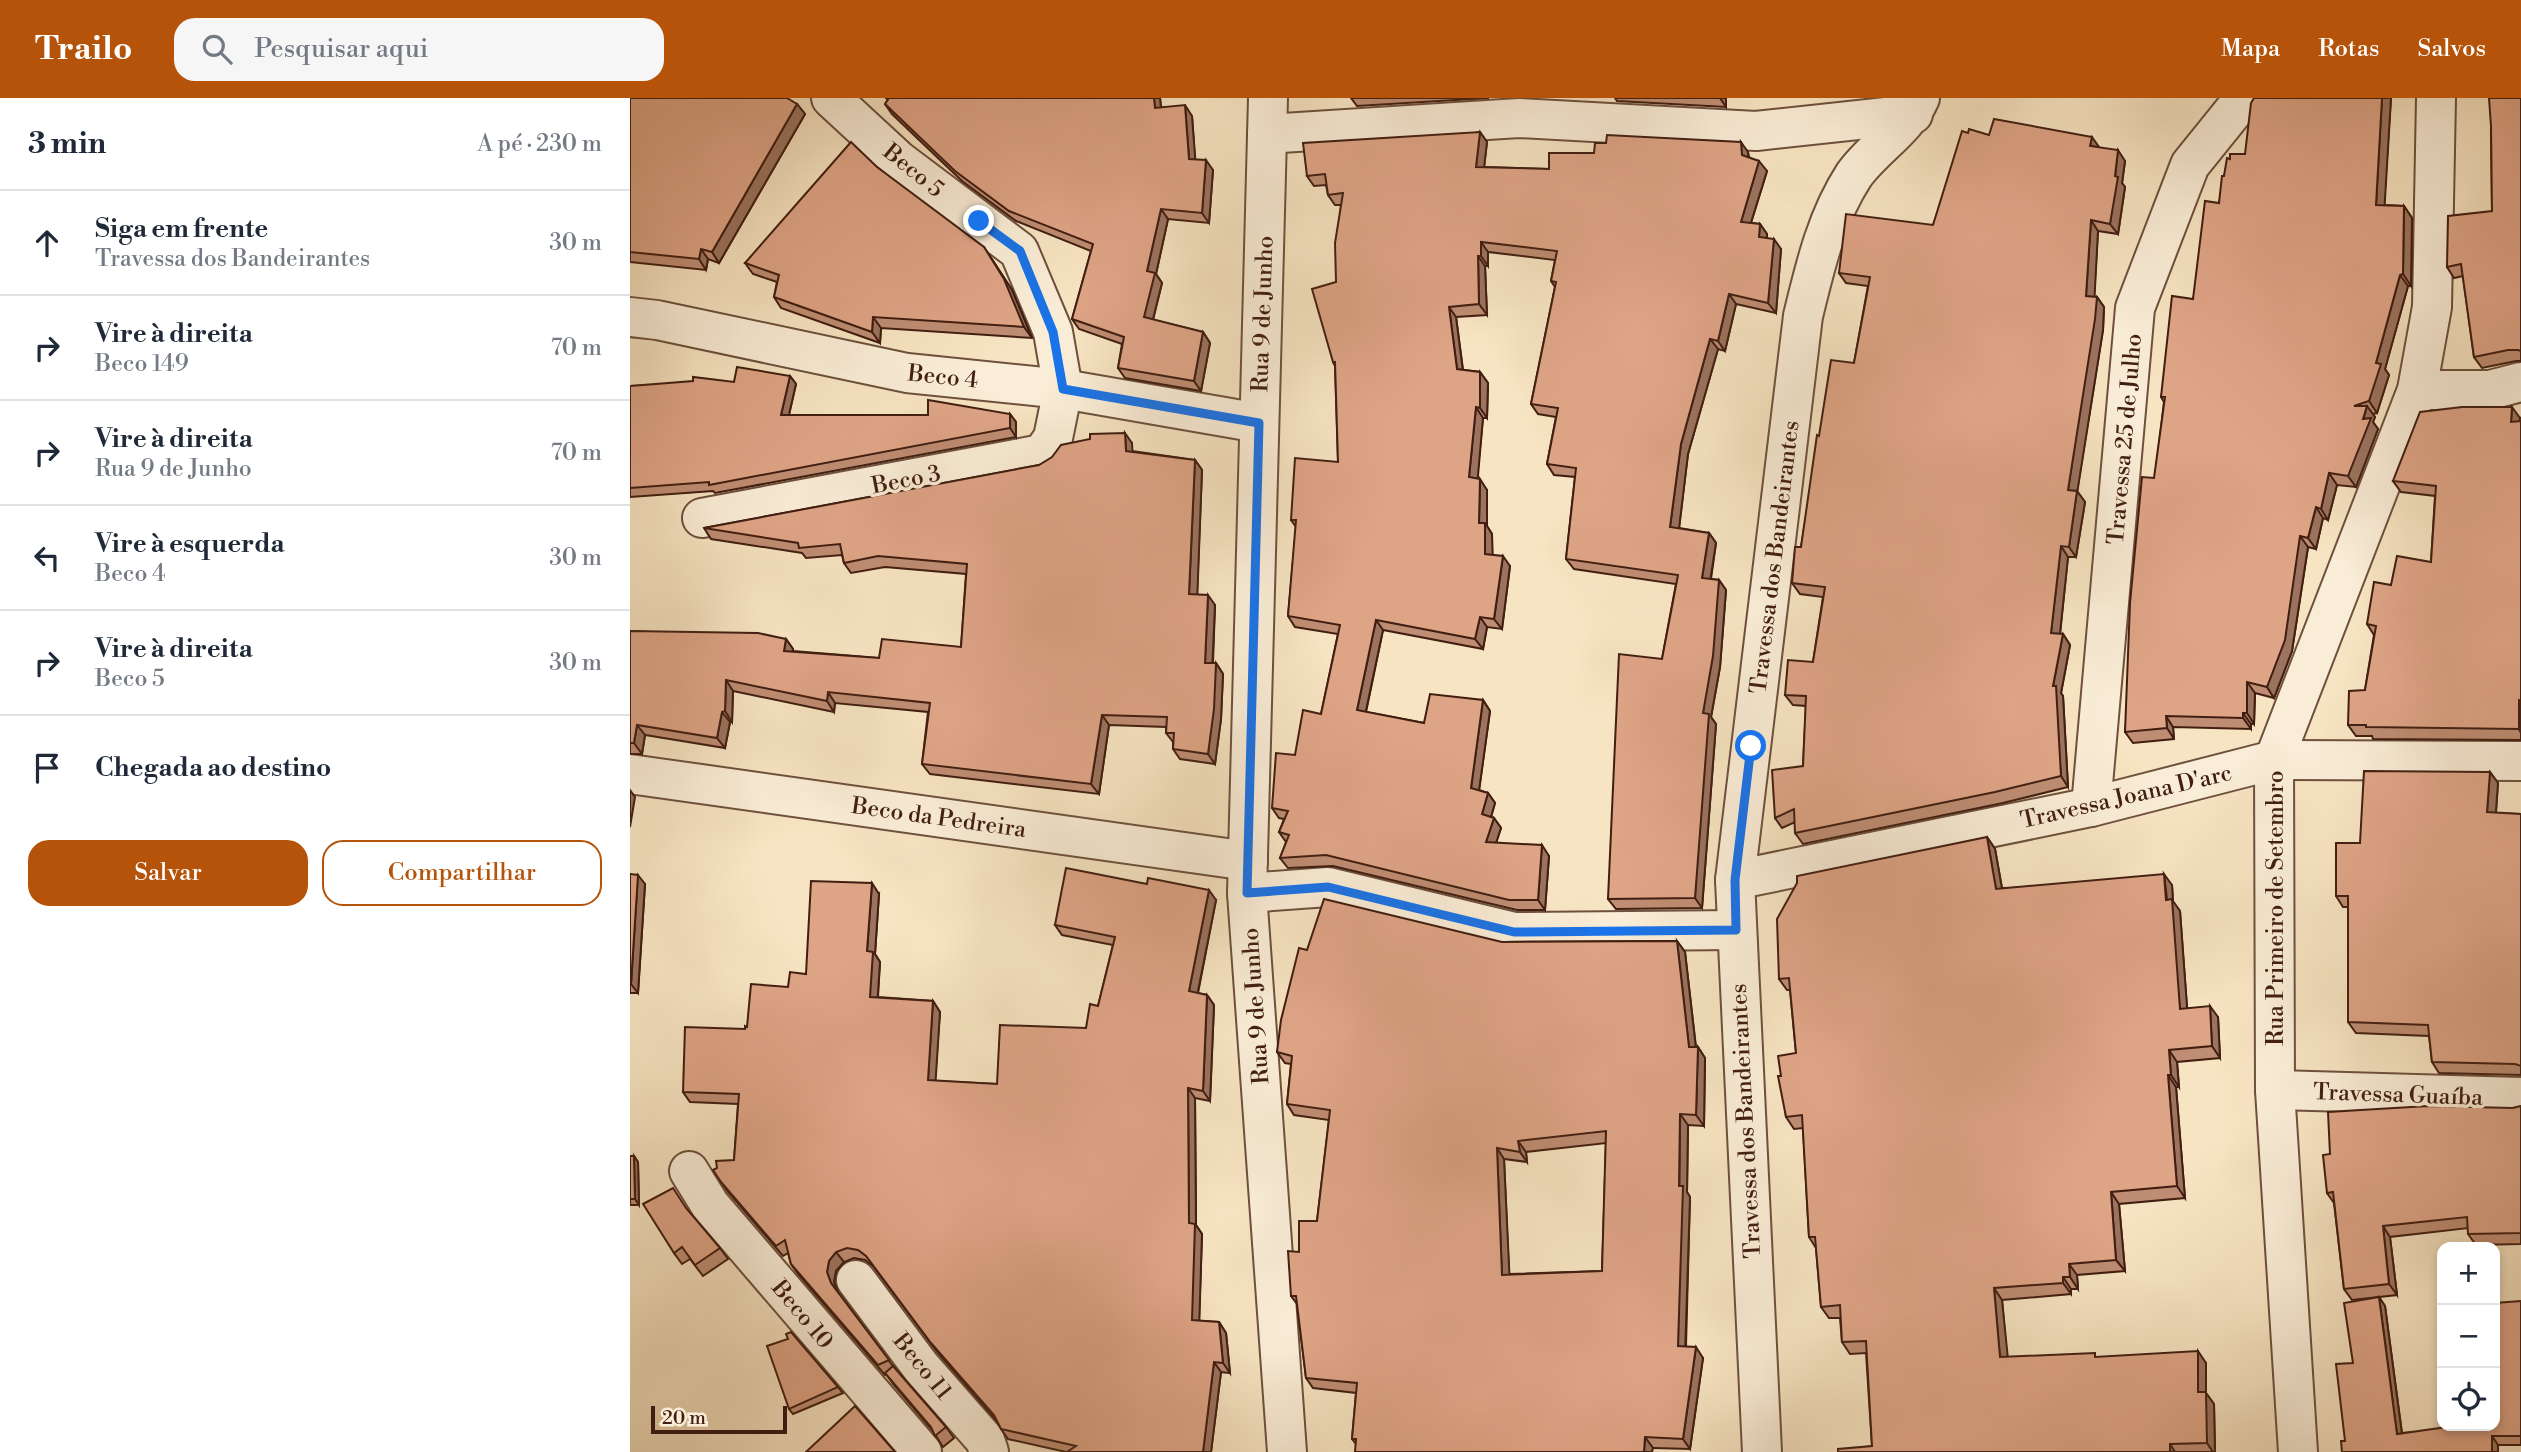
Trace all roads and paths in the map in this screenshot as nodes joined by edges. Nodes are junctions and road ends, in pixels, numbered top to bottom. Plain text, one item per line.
1 (831, 98) edge
2 (2244, 98) edge
3 (2436, 98) edge
4 (1917, 106) edge
5 (1268, 116) edge
6 (630, 317) edge
7 (2521, 383) edge
8 (1063, 389) junction
9 (2417, 390) junction
10 (1259, 423) junction
11 (702, 518) dead end
12 (2274, 760) junction
13 (2521, 761) edge
14 (630, 774) edge
15 (2091, 807) junction
16 (1247, 877) junction
17 (1735, 880) junction
18 (1736, 930) junction
19 (2275, 1090) junction
20 (2521, 1097) edge
21 (690, 1171) dead end
22 (856, 1280) dead end
23 (922, 1452) edge
24 (989, 1452) edge
25 (1287, 1452) edge
26 (1762, 1452) edge
27 (2298, 1452) edge

1 - 8 street, Beco 5
2 - 15 street, Travessa 25 de Julho
3 - 9 street, Rua Primeiro de Setembro
4 - 5 street
4 - 17 street, Travessa dos Bandeirantes
5 - 10 street, Rua 9 de Junho
6 - 8 street, Beco 4
7 - 9 street
8 - 10 street, Beco 4
8 - 11 street, Beco 3
9 - 12 street, Rua Primeiro de Setembro
10 - 16 street, Rua 9 de Junho
12 - 13 street, Travessa Joana D'arc
12 - 15 street, Travessa Joana D'arc
12 - 19 street, Rua Primeiro de Setembro
14 - 16 street, Beco da Pedreira
15 - 17 street, Travessa Joana D'arc
16 - 18 street, Beco da Pedreira
16 - 25 street, Rua 9 de Junho
17 - 18 street, Travessa dos Bandeirantes
18 - 26 street, Travessa dos Bandeirantes
19 - 20 street, Travessa Guaíba
19 - 27 street, Rua Primeiro de Setembro
21 - 23 street, Beco 10
22 - 24 street, Beco 11

